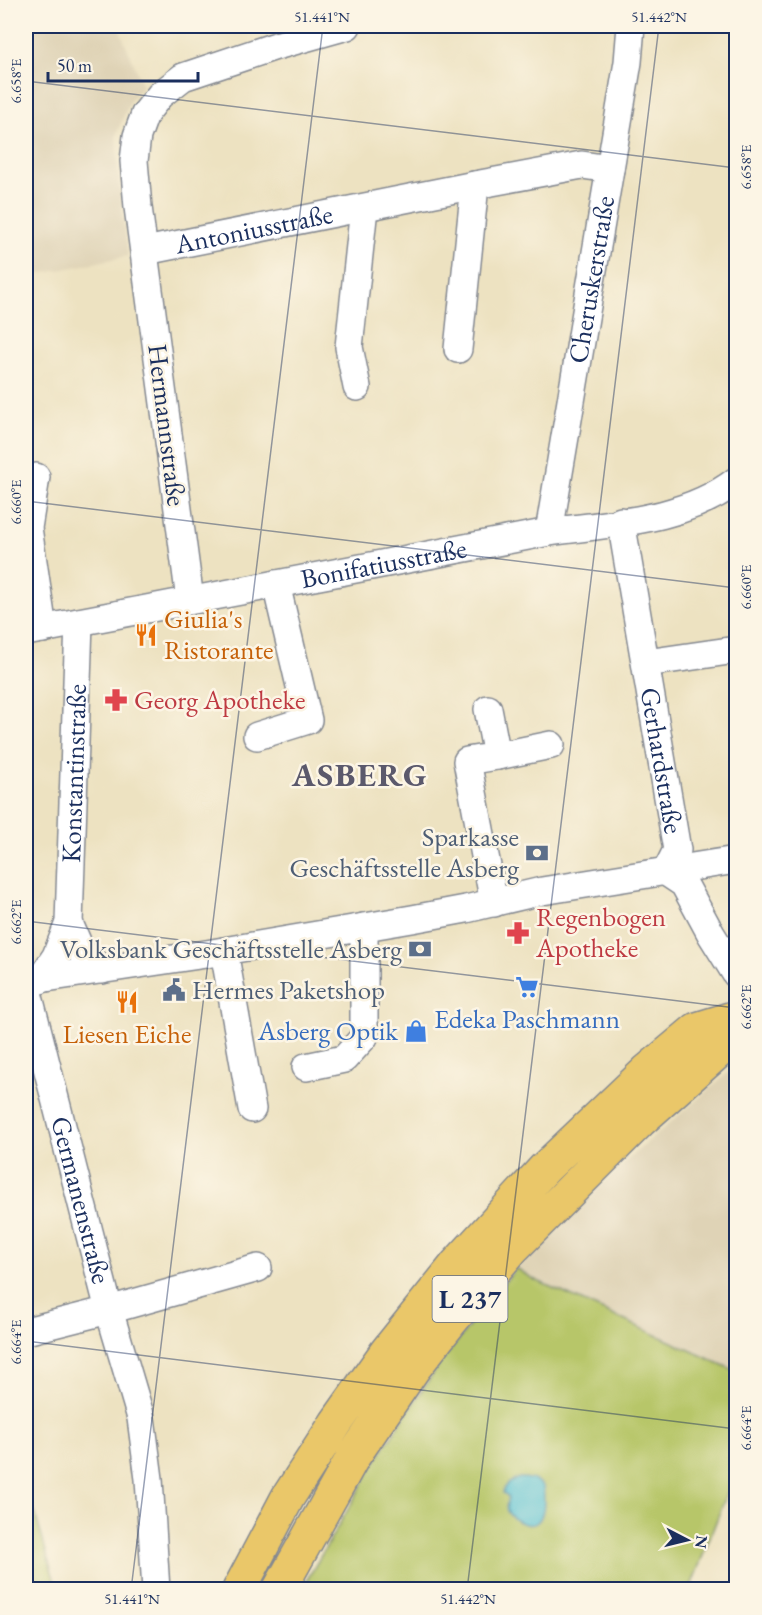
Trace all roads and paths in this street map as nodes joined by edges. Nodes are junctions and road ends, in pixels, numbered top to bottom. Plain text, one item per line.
1 (347, 26) edge
2 (631, 26) edge
3 (273, 36) edge
4 (610, 169) junction
5 (475, 185) junction
6 (364, 208) junction
7 (144, 251) junction
8 (458, 349) dead end
9 (357, 387) dead end
10 (36, 477) dead end
11 (736, 481) edge
12 (621, 521) junction
13 (549, 532) junction
14 (276, 584) junction
15 (189, 600) junction
16 (80, 622) junction
17 (34, 630) edge
18 (736, 650) edge
19 (646, 663) junction
20 (488, 708) dead end
21 (257, 736) dead end
22 (551, 745) dead end
23 (497, 756) junction
24 (736, 860) edge
25 (666, 872) junction
26 (494, 903) junction
27 (69, 923) junction
28 (364, 927) junction
29 (224, 951) junction
30 (102, 970) junction
31 (736, 974) edge
32 (30, 982) edge
33 (736, 1017) edge
34 (736, 1036) edge
35 (306, 1067) dead end
36 (252, 1109) dead end
37 (258, 1269) dead end
38 (109, 1310) junction
39 (26, 1331) edge
40 (156, 1590) edge
41 (239, 1590) edge
42 (279, 1590) edge

1 - 3 street, Hermannstraße
2 - 4 street, Cheruskerstraße
3 - 7 street, Hermannstraße
4 - 5 street, Antoniusstraße
4 - 13 street, Cheruskerstraße
5 - 6 street, Antoniusstraße
5 - 8 street
6 - 7 street, Antoniusstraße
6 - 9 street, Antoniusstraße
7 - 15 street, Hermannstraße
10 - 17 street
11 - 12 street, Bonifatiusstraße
12 - 13 street, Bonifatiusstraße
12 - 19 street, Gerhardstraße
13 - 14 street, Bonifatiusstraße
14 - 15 street, Bonifatiusstraße
14 - 21 street
15 - 16 street, Bonifatiusstraße
16 - 17 street, Bonifatiusstraße
16 - 27 street, Konstantinstraße
18 - 19 street
19 - 25 street, Gerhardstraße
20 - 23 street
22 - 23 street
23 - 26 street
24 - 25 street
25 - 26 street
25 - 31 street, Gerhardstraße
26 - 28 street
27 - 30 street, Konstantinstraße
27 - 32 street, Konstantinstraße
28 - 29 street
28 - 35 street
29 - 30 street
29 - 36 street
30 - 32 street
32 - 38 street, Germanenstraße
33 - 41 highway, L 237
34 - 42 highway, L 237
37 - 38 street, Germanenstraße
38 - 39 street
38 - 40 street, Germanenstraße

